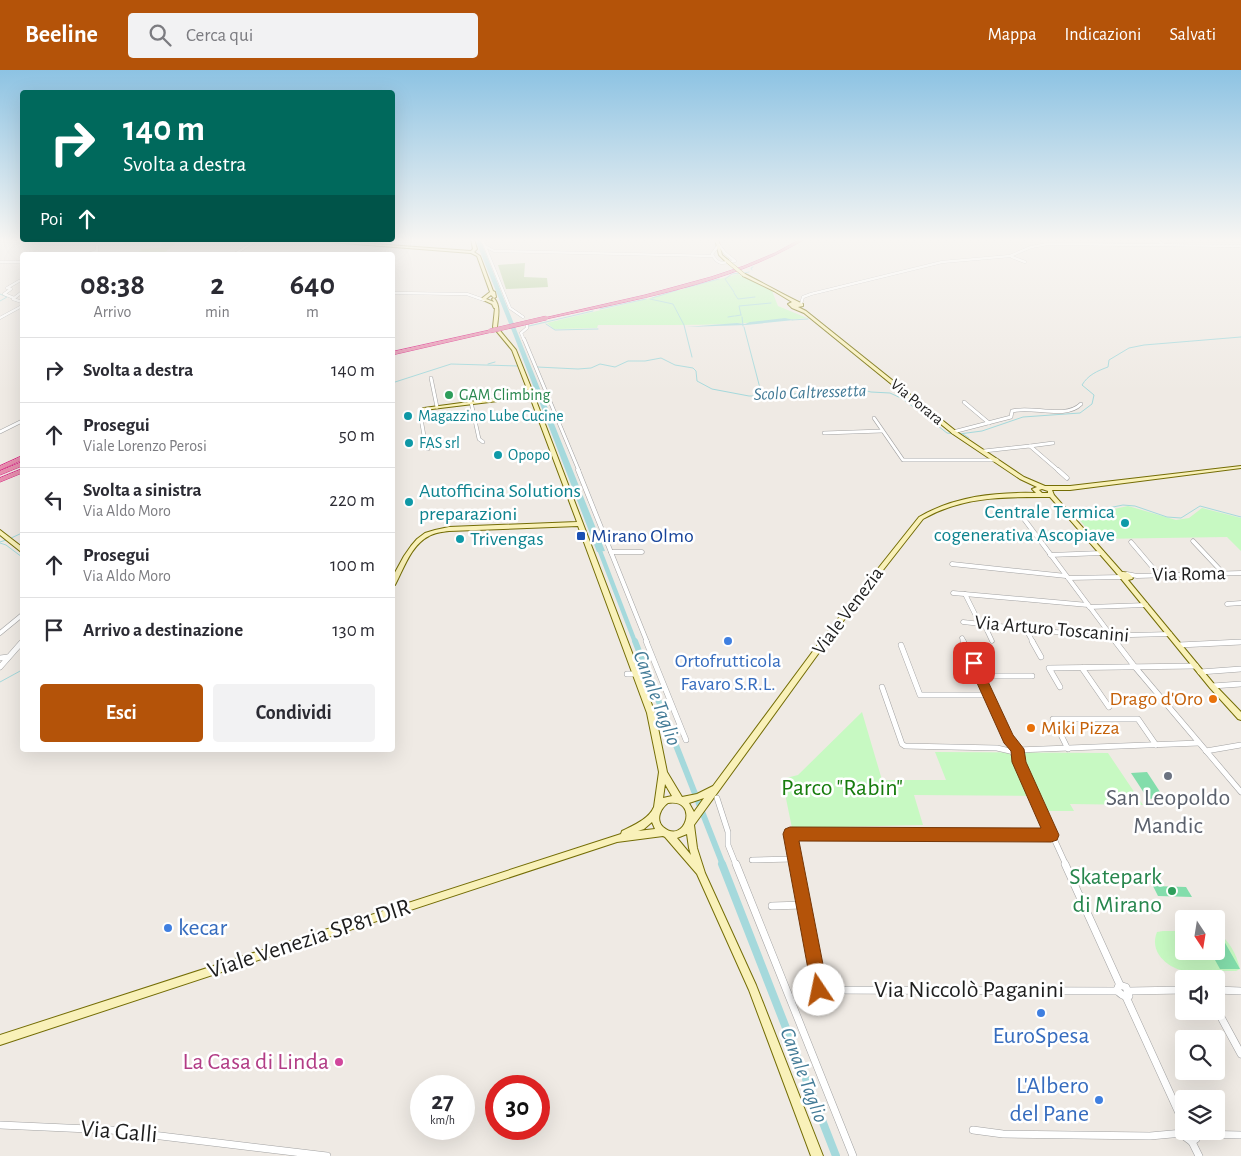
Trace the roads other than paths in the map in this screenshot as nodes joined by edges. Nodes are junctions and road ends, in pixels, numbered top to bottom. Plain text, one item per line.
1 (10, 290) edge
2 (503, 290) edge
3 (649, 290) edge
4 (658, 290) edge
5 (772, 290) edge
6 (830, 290) edge
7 (493, 292) joint
8 (395, 293) edge
9 (20, 294) edge
10 (14, 298) junction
11 (486, 298) junction
12 (494, 298) junction
13 (20, 301) edge
14 (798, 304) junction
15 (20, 307) edge
16 (496, 311) junction
17 (524, 317) dead end
18 (544, 317) junction
19 (0, 318) edge
20 (527, 325) dead end
21 (488, 329) junction
22 (395, 348) edge
23 (395, 353) edge
24 (431, 378) dead end
25 (532, 395) junction
26 (471, 402) junction
27 (964, 402) dead end
28 (1081, 404) dead end
29 (437, 407) junction
30 (424, 409) joint
31 (874, 418) dead end
32 (20, 422) edge
33 (989, 423) junction
34 (882, 431) junction
35 (0, 432) edge
36 (954, 432) junction
37 (824, 433) dead end
38 (483, 442) dead end
39 (1054, 443) dead end
40 (1030, 446) junction
41 (428, 449) dead end
42 (984, 452) junction
43 (20, 459) edge
44 (997, 460) junction
45 (20, 465) edge
46 (1241, 467) edge
47 (0, 468) edge
48 (20, 472) edge
49 (0, 473) edge
50 (20, 477) edge
51 (1022, 478) junction
52 (1067, 478) dead end
53 (0, 480) edge
54 (0, 486) edge
55 (1044, 487) junction
56 (1070, 488) junction
57 (1035, 490) junction
58 (1019, 494) junction
59 (1052, 494) junction
60 (1043, 496) junction
61 (1062, 506) junction
62 (1018, 511) dead end
63 (580, 524) junction
64 (0, 532) edge
65 (1193, 541) dead end
66 (1131, 542) dead end
67 (20, 548) edge
68 (611, 552) junction
69 (642, 552) dead end
70 (1102, 553) junction
71 (1050, 555) junction
72 (952, 564) dead end
73 (1241, 573) edge
74 (1224, 574) junction
75 (1159, 575) junction
76 (1126, 576) junction
77 (1067, 577) junction
78 (395, 580) edge
79 (953, 593) dead end
80 (965, 594) junction
81 (1241, 603) edge
82 (1227, 604) dead end
83 (1146, 605) junction
84 (1089, 606) junction
85 (20, 617) edge
86 (963, 622) dead end
87 (982, 624) junction
88 (1025, 628) junction
89 (0, 633) edge
90 (1170, 634) junction
91 (1112, 637) junction
92 (962, 638) dead end
93 (992, 642) dead end
94 (1241, 642) edge
95 (20, 644) edge
96 (901, 645) dead end
97 (1179, 645) junction
98 (8, 657) junction
99 (1041, 657) dead end
100 (0, 658) edge
101 (0, 667) edge
102 (1135, 667) junction
103 (1082, 668) junction
104 (1198, 669) junction
105 (1241, 669) edge
106 (627, 674) dead end
107 (637, 674) junction
108 (980, 676) junction
109 (1032, 676) dead end
110 (1241, 684) edge
111 (1212, 686) junction
112 (882, 687) dead end
113 (1060, 687) dead end
114 (989, 695) junction
115 (1109, 706) dead end
116 (1239, 716) edge
117 (686, 740) dead end
118 (1199, 743) junction
119 (1156, 745) junction
120 (1241, 746) edge
121 (1013, 749) junction
122 (1068, 749) junction
123 (1206, 751) junction
124 (663, 772) junction
125 (1241, 792) edge
126 (707, 797) junction
127 (717, 798) dead end
128 (682, 800) junction
129 (657, 810) junction
130 (693, 821) junction
131 (666, 832) junction
132 (1051, 835) junction
133 (618, 838) junction
134 (794, 859) junction
135 (752, 860) dead end
136 (701, 874) junction
137 (803, 905) junction
138 (772, 906) dead end
139 (1119, 988) junction
140 (1225, 990) edge
141 (1241, 990) edge
142 (1175, 991) edge
143 (1127, 994) junction
144 (1223, 1020) edge
145 (0, 1040) edge
146 (1241, 1054) edge
147 (1175, 1103) edge
148 (0, 1125) edge
149 (973, 1130) dead end
150 (1175, 1132) edge
151 (1225, 1135) edge
152 (1241, 1135) edge
153 (1194, 1140) edge
154 (327, 1156) edge
155 (817, 1156) edge
156 (853, 1156) edge
157 (1199, 1156) edge

1 - 10 street
2 - 17 street
3 - 18 highway
4 - 18 highway
5 - 14 main road, Via Porara, bridge
6 - 14 street
7 - 11 main road
7 - 12 main road
8 - 11 street
9 - 10 street
10 - 13 street
11 - 12 main road
11 - 16 main road
12 - 16 main road
14 - 36 main road, Via Porara
15 - 19 street
16 - 25 main road
18 - 21 highway, bridge
20 - 68 street
21 - 22 highway
21 - 23 highway
24 - 29 street
25 - 26 main road
25 - 63 main road
26 - 29 main road
26 - 38 street
27 - 33 street
28 - 33 street
29 - 30 main road
30 - 41 street
31 - 34 street
32 - 35 street
33 - 36 street
34 - 37 street
34 - 44 street
36 - 42 main road, Via Porara
39 - 40 street
40 - 42 street
40 - 52 street
42 - 44 main road, Via Porara
43 - 47 highway
44 - 51 main road, Via Porara
45 - 49 highway
46 - 56 main road
48 - 53 highway
50 - 54 highway
51 - 55 main road, Via Porara
51 - 57 main road, Via Porara
55 - 56 main road
55 - 57 main road, Viale Venezia
55 - 59 main road
56 - 59 main road
56 - 61 main road
57 - 58 main road, Viale Venezia
57 - 60 main road, Via Porara
58 - 60 main road, Viale Venezia
58 - 126 main road, Viale Venezia
59 - 60 main road, Viale Venezia
59 - 61 main road
60 - 61 main road
61 - 70 main road
62 - 71 street
63 - 78 main road
63 - 107 main road
64 - 67 main road
65 - 74 street
66 - 75 street
68 - 69 street
68 - 117 street
70 - 71 street
70 - 76 main road
71 - 77 street
72 - 77 street, Via Roma
73 - 74 street, Via Roma
74 - 75 street, Via Roma
75 - 76 street, Via Roma
76 - 77 street, Via Roma
76 - 83 main road
77 - 84 street
79 - 80 street
80 - 84 street
80 - 87 street
81 - 82 street
83 - 84 street
83 - 90 main road
84 - 91 street
85 - 89 street
86 - 87 street, Via Arturo Toscanini
87 - 88 street, Via Arturo Toscanini
87 - 93 street
88 - 91 street, Via Arturo Toscanini
88 - 99 street
90 - 91 street, Via Arturo Toscanini
90 - 97 main road
91 - 102 street
92 - 108 street
94 - 97 street
95 - 98 street
96 - 114 street
97 - 104 main road
98 - 100 street
98 - 101 street
102 - 103 street
102 - 104 street
102 - 118 street
103 - 113 street
103 - 115 street
104 - 105 street
104 - 111 main road
106 - 107 street
107 - 124 main road
108 - 109 street
108 - 114 street
110 - 111 street
111 - 116 main road
112 - 121 street
114 - 121 street
118 - 119 street
118 - 123 street
119 - 122 street
119 - 122 street
120 - 123 street
121 - 122 street
121 - 132 street
123 - 125 street
124 - 128 main road
124 - 129 main road
126 - 128 main road
126 - 130 main road, Viale Venezia
127 - 156 street
128 - 129 main road
128 - 130 main road
129 - 131 main road
129 - 133 main road
130 - 131 main road
130 - 136 main road
131 - 133 main road
131 - 136 main road
132 - 134 street
132 - 139 street
133 - 145 main road, Viale Venezia SP81 DIR
134 - 135 street
134 - 137 street
136 - 155 main road
137 - 138 street
137 - 139 street, Via Niccolò Paganini
139 - 143 street
140 - 141 street
142 - 143 street
143 - 147 street
144 - 146 street
148 - 154 street, Via Galli
149 - 150 street
151 - 152 street
153 - 157 street

